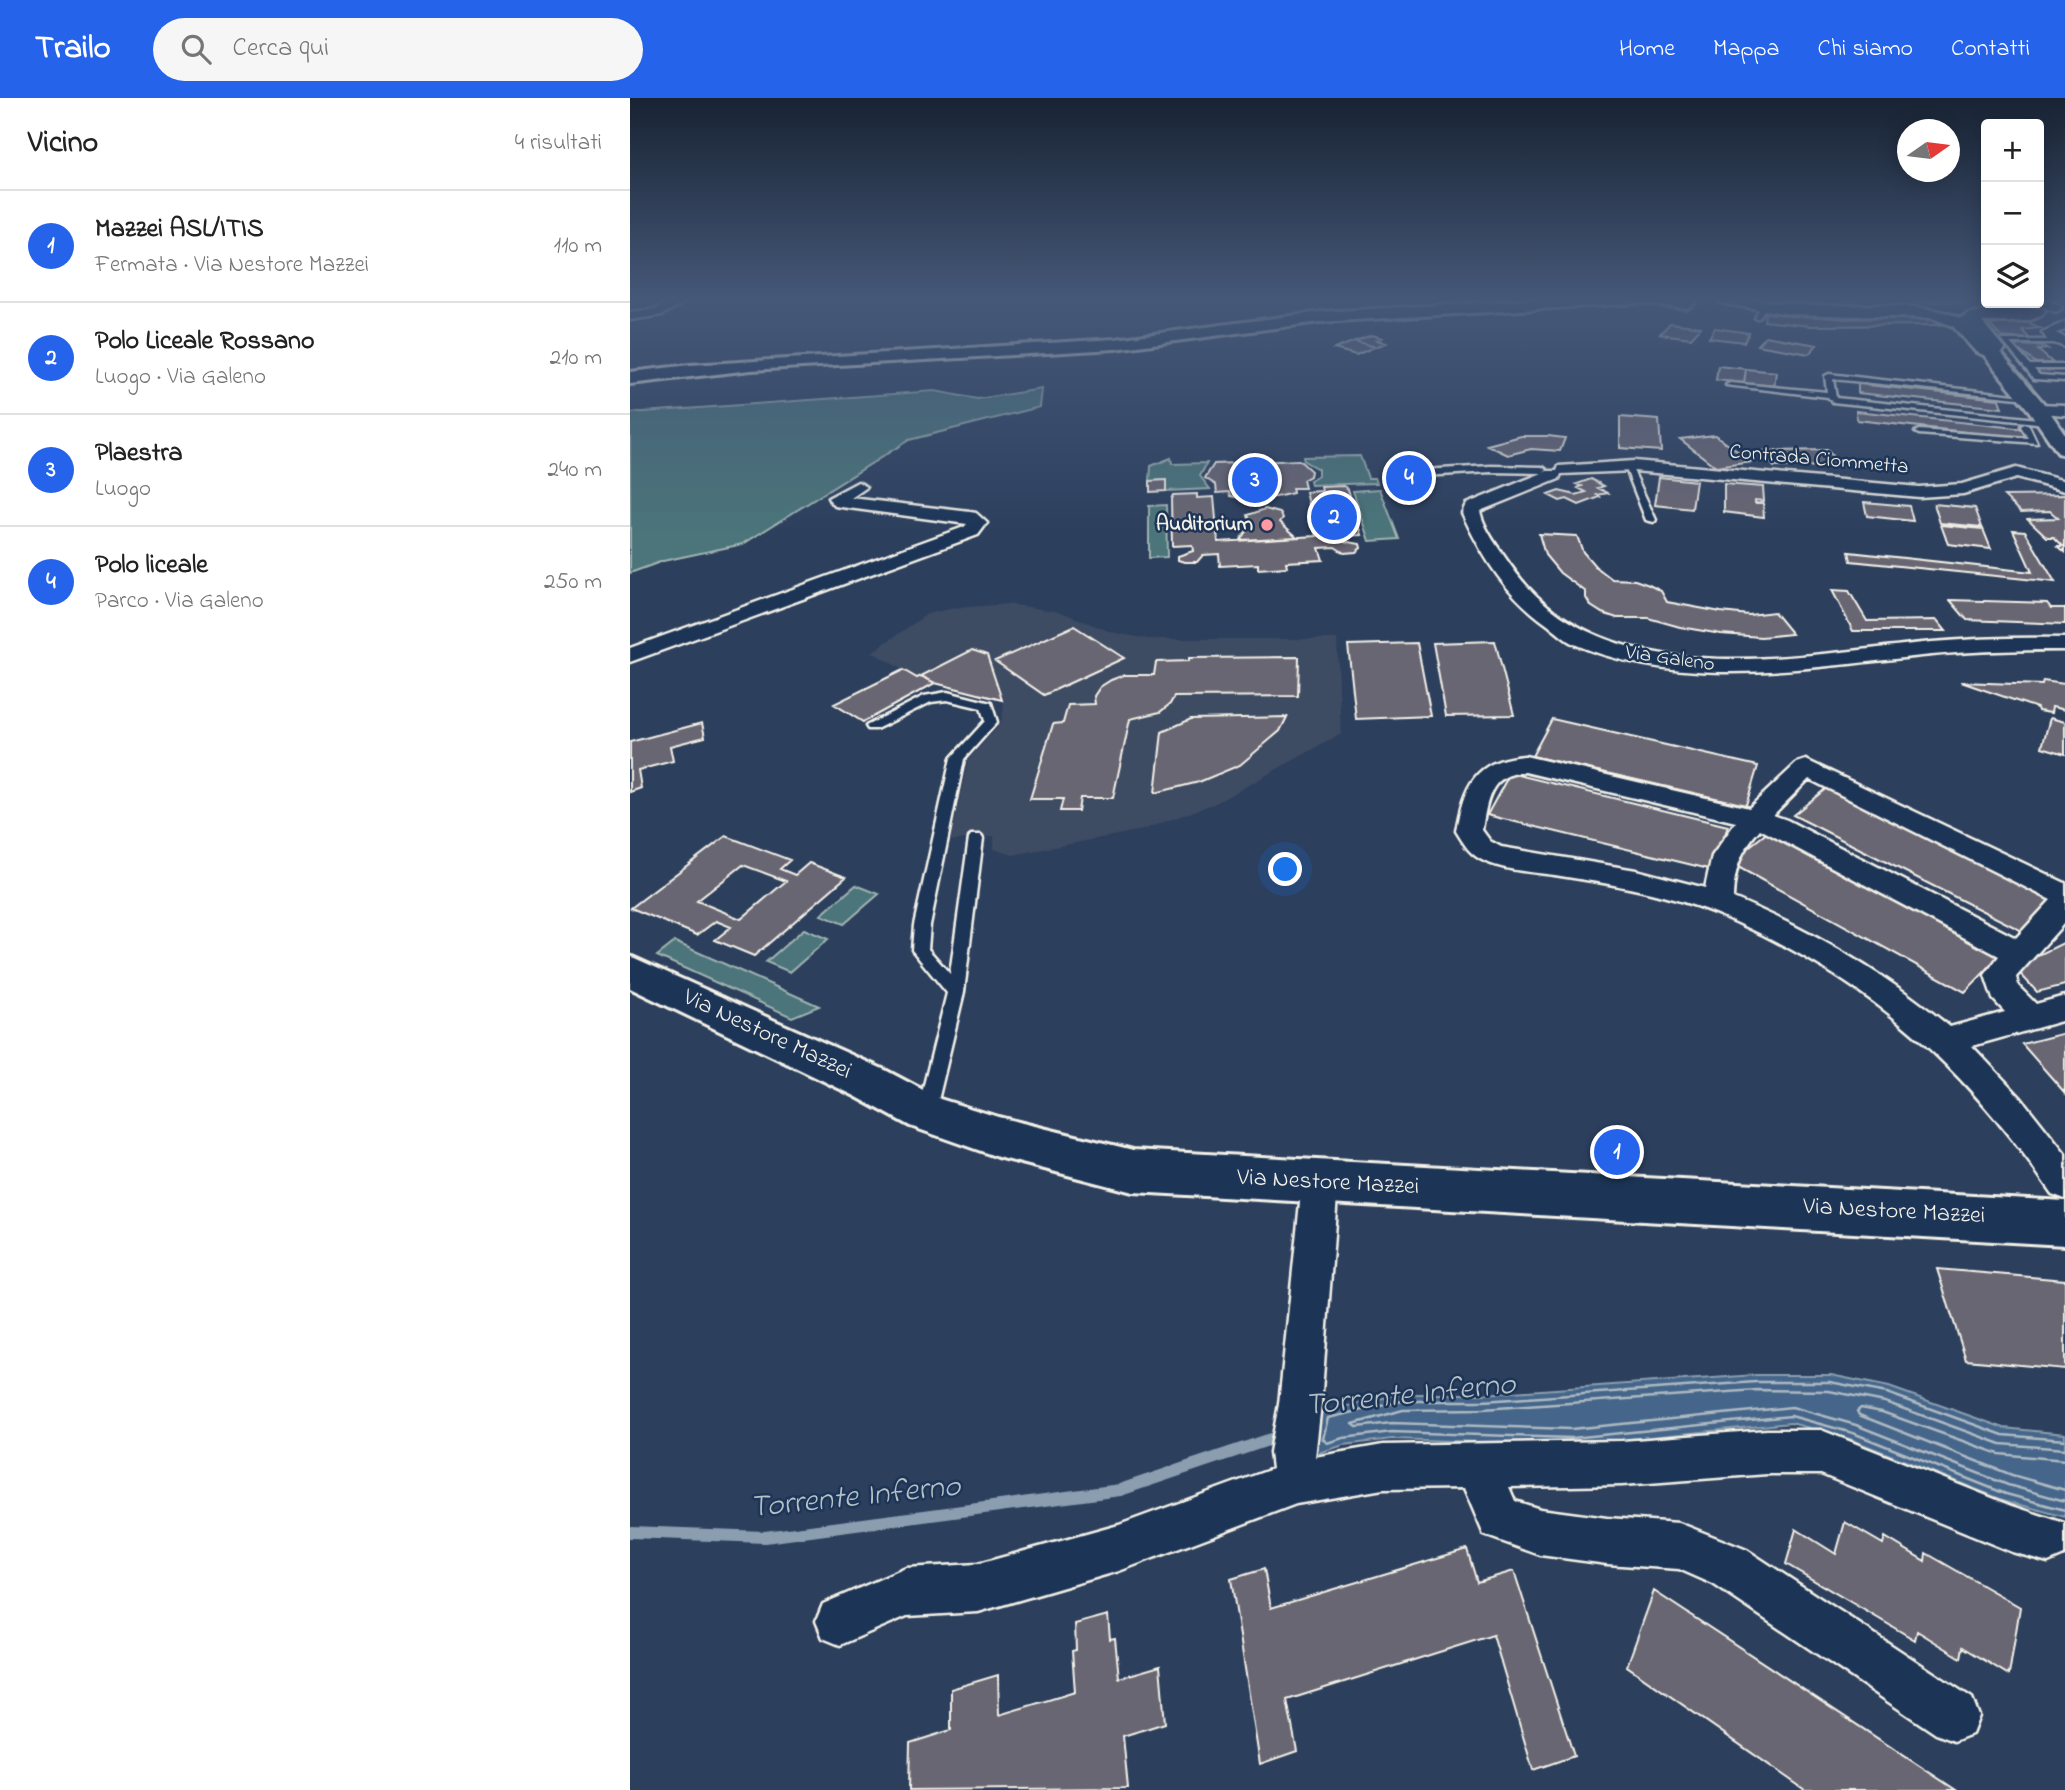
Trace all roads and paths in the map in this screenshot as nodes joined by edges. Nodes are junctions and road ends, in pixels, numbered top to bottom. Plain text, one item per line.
1 (1829, 377) edge
2 (1838, 377) edge
3 (2017, 377) edge
4 (2037, 377) edge
5 (2065, 379) edge
6 (1730, 385) dead end
7 (2002, 394) junction
8 (1832, 396) junction
9 (2051, 410) edge
10 (2020, 420) junction
11 (1919, 432) dead end
12 (2065, 449) edge
13 (1627, 466) junction
14 (1554, 472) junction
15 (1406, 474) dead end
16 (2065, 486) edge
17 (858, 487) dead end
18 (1651, 520) dead end
19 (2065, 644) edge
20 (630, 655) edge
21 (872, 726) dead end
22 (1755, 818) junction
23 (976, 838) dead end
24 (2065, 895) edge
25 (1718, 903) junction
26 (2065, 903) edge
27 (2018, 953) junction
28 (630, 971) edge
29 (956, 992) junction
30 (2065, 1008) edge
31 (2031, 1018) junction
32 (1945, 1041) junction
33 (926, 1113) junction
34 (1320, 1183) junction
35 (2065, 1183) edge
36 (2065, 1223) edge
37 (1477, 1465) junction
38 (1294, 1467) junction
39 (2048, 1539) dead end
40 (839, 1621) dead end
41 (1954, 1716) dead end

1 - 8 lane
2 - 7 lane
3 - 9 main road
4 - 5 lane
6 - 8 lane
7 - 9 lane
7 - 10 lane
8 - 10 lane
8 - 10 lane
9 - 10 lane
9 - 12 main road
10 - 11 lane
13 - 14 street, Contrada Ciommetta
13 - 16 street, Contrada Ciommetta
13 - 18 lane
14 - 15 lane
14 - 19 street, Via Galeno
17 - 20 street
21 - 29 lane
22 - 24 street
22 - 25 street
22 - 25 street
22 - 27 street
23 - 29 lane
25 - 32 street
26 - 27 street
27 - 31 street
28 - 33 main road, Via Nestore Mazzei
29 - 33 lane
30 - 31 street
31 - 32 street
32 - 35 street
33 - 34 main road, Via Nestore Mazzei
34 - 36 main road, Via Nestore Mazzei
34 - 38 street
37 - 38 street
37 - 39 street
37 - 41 street
38 - 40 street

